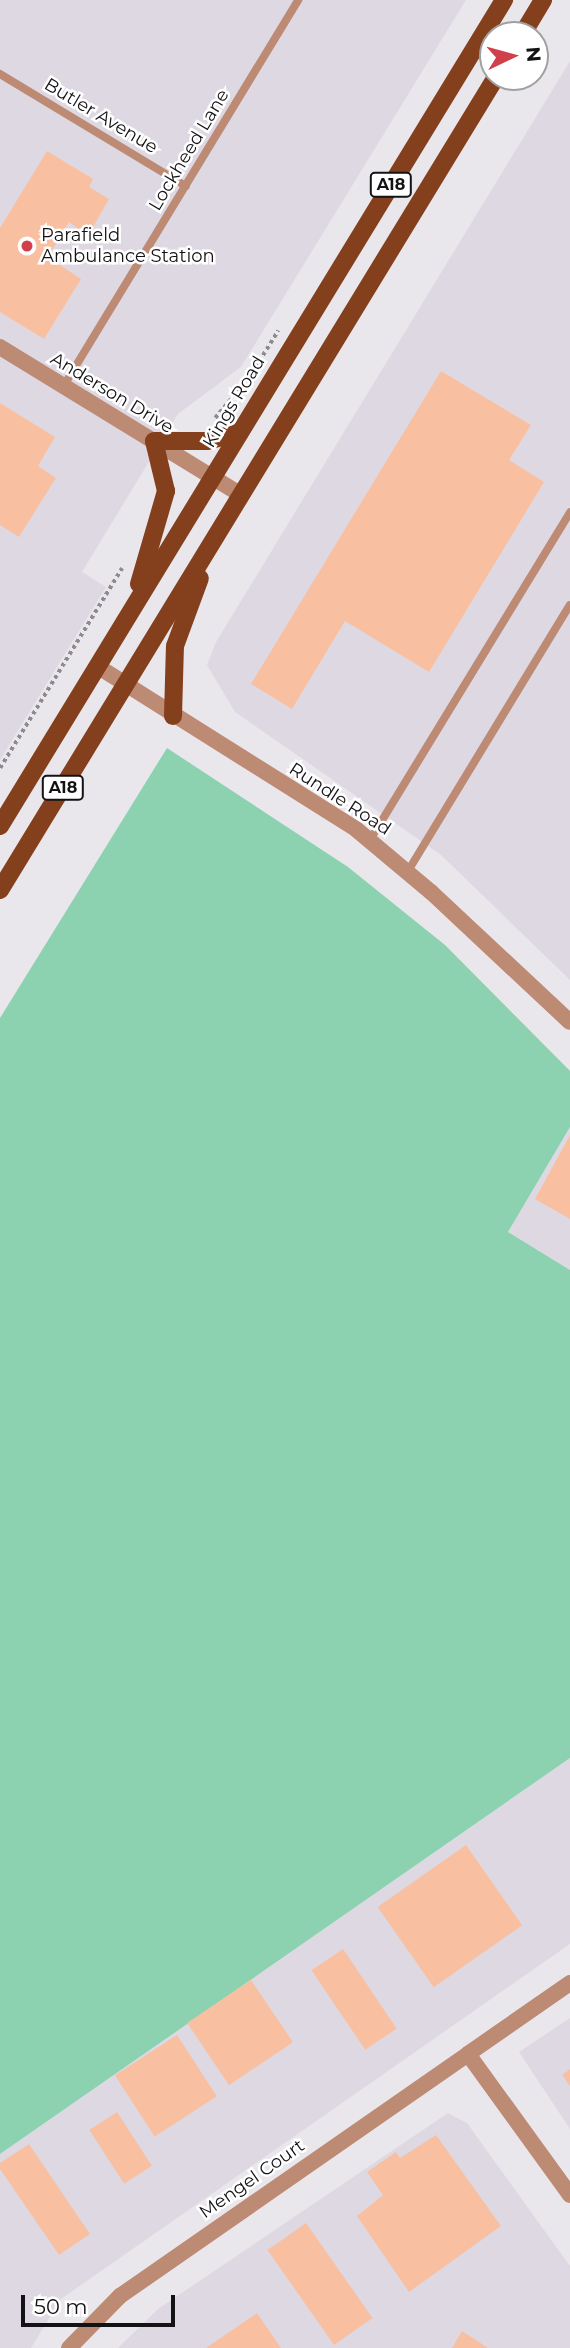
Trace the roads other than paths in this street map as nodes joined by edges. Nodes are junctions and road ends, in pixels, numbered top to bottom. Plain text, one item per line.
1 (298, 0) edge
2 (504, 0) edge
3 (543, 0) edge
4 (530, 21) edge
5 (0, 74) edge
6 (487, 91) edge
7 (186, 186) junction
8 (0, 347) edge
9 (63, 387) junction
10 (240, 432) junction
11 (153, 441) junction
12 (212, 477) junction
13 (240, 494) junction
14 (570, 512) edge
15 (223, 523) junction
16 (570, 605) edge
17 (127, 617) junction
18 (97, 666) junction
19 (125, 686) junction
20 (173, 716) junction
21 (0, 826) edge
22 (370, 840) junction
23 (408, 872) junction
24 (0, 890) edge
25 (570, 1022) edge
26 (570, 1983) edge
27 (468, 2054) junction
28 (570, 2195) edge
29 (69, 2348) edge

1 - 7 lane, Lockheed Lane
2 - 10 main road, Kings Road / A18
3 - 4 main road
5 - 7 lane, Butler Avenue
6 - 13 main road, A18
7 - 9 lane, Lockheed Lane
8 - 9 street, Anderson Drive
9 - 11 street, Anderson Drive
10 - 11 main road
10 - 12 main road, Kings Road / A18
11 - 12 street, Anderson Drive
11 - 17 main road
12 - 13 street, Anderson Drive
12 - 17 main road, Kings Road / A18
13 - 15 main road, A18
14 - 22 lane
15 - 19 main road, A18
15 - 20 main road
16 - 23 lane
17 - 18 main road, Kings Road / A18
18 - 19 street, Rundle Road
18 - 21 main road, Kings Road / A18
19 - 20 street, Rundle Road
19 - 24 main road, A18
20 - 22 street, Rundle Road
22 - 23 street, Rundle Road
23 - 25 street, Rundle Road
26 - 27 street
27 - 28 street
27 - 29 street, Mengel Court

